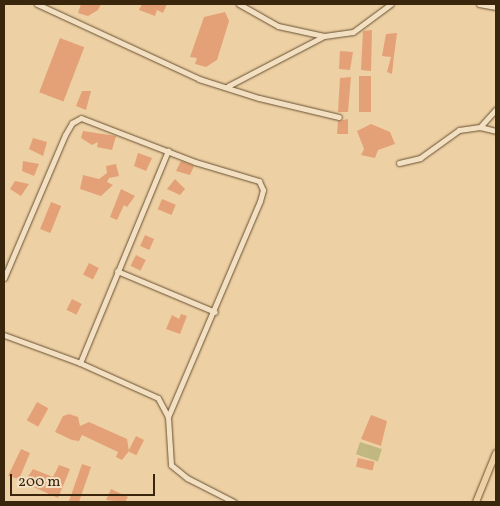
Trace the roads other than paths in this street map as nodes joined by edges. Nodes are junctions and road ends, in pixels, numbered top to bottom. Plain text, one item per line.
1 (37, 4) edge
2 (239, 4) edge
3 (391, 4) edge
4 (480, 4) edge
5 (45, 6) edge
6 (496, 7) edge
7 (324, 36) junction
8 (228, 86) junction
9 (496, 109) edge
10 (339, 116) dead end
11 (480, 127) junction
12 (496, 131) edge
13 (168, 151) junction
14 (399, 163) dead end
15 (118, 271) junction
16 (4, 278) edge
17 (215, 312) junction
18 (4, 335) edge
19 (80, 362) junction
20 (168, 417) junction
21 (496, 452) edge
22 (234, 502) edge
23 (476, 502) edge

1 - 5 street
2 - 7 street
3 - 7 street
4 - 6 street
5 - 8 street
7 - 8 street
8 - 10 street
9 - 11 street
11 - 12 street
11 - 14 street
13 - 15 street
13 - 16 street
13 - 17 street
15 - 17 street
15 - 19 street
17 - 20 street
18 - 19 street
19 - 20 street
20 - 22 street
21 - 23 main road

